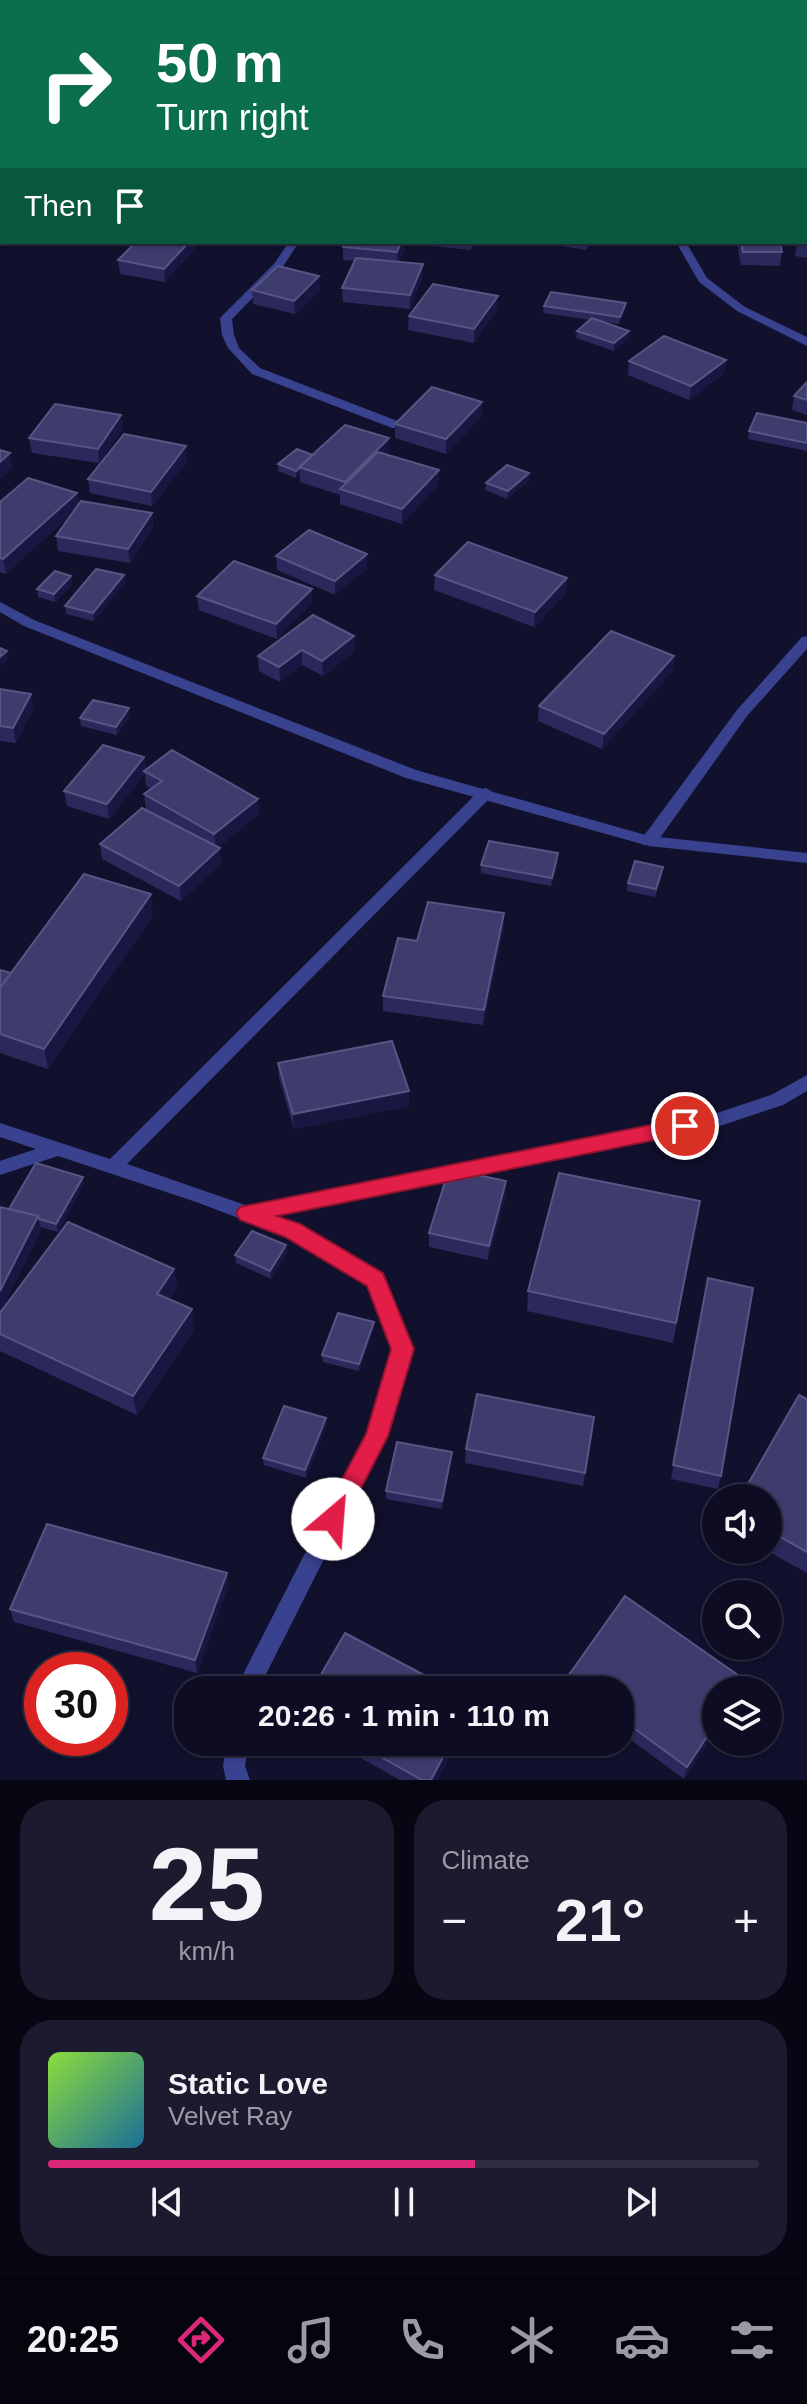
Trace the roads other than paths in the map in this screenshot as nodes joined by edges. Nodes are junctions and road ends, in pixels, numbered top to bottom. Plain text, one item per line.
1 (293, 244) edge
2 (682, 244) edge
3 (807, 342) edge
4 (396, 425) edge
5 (0, 606) edge
6 (807, 640) edge
7 (486, 793) junction
8 (649, 841) junction
9 (807, 858) edge
10 (807, 1082) edge
11 (0, 1130) edge
12 (58, 1149) junction
13 (113, 1167) junction
14 (0, 1168) edge
15 (247, 1213) junction
16 (253, 1676) edge
17 (236, 1756) edge
18 (238, 1780) edge

1 - 4 street
2 - 3 street
5 - 7 street
6 - 8 street
7 - 8 street
7 - 13 street
8 - 9 street
10 - 15 street
11 - 12 street
12 - 13 street
12 - 14 street
13 - 15 street
15 - 16 street
17 - 18 street

